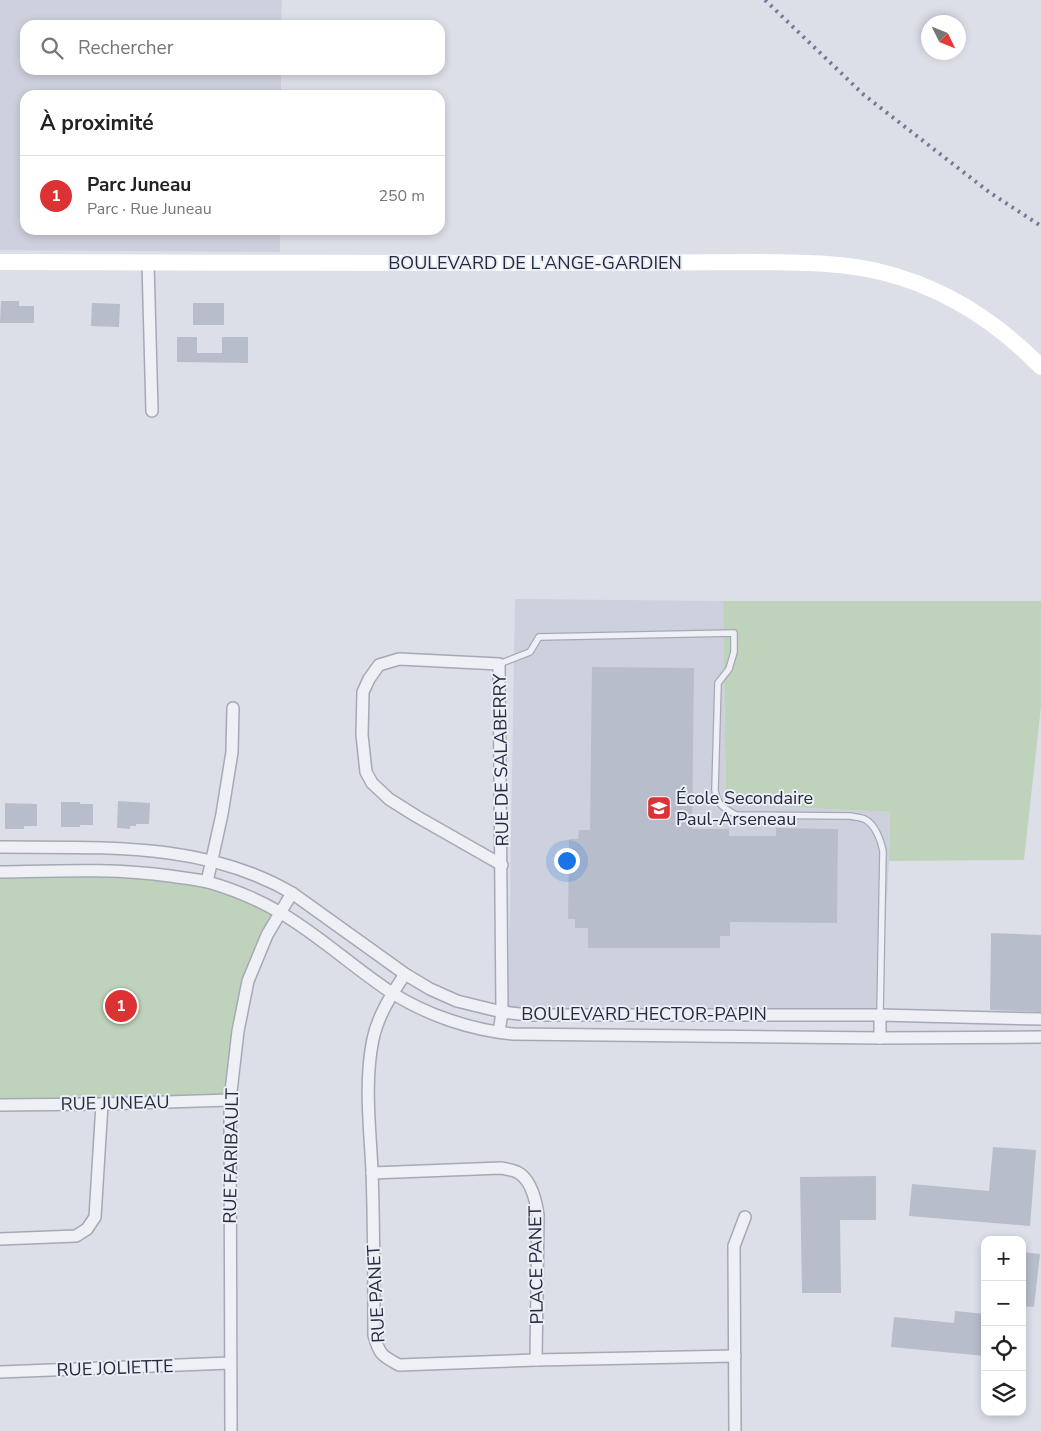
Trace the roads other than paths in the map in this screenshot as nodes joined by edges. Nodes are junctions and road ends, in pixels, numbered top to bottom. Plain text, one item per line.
1 (0, 262) edge
2 (148, 263) junction
3 (1041, 367) edge
4 (152, 411) dead end
5 (499, 664) junction
6 (233, 708) dead end
7 (0, 847) edge
8 (213, 860) junction
9 (502, 865) junction
10 (0, 872) edge
11 (207, 882) junction
12 (292, 893) junction
13 (280, 913) junction
14 (405, 974) junction
15 (393, 993) junction
16 (502, 1012) junction
17 (880, 1015) junction
18 (1041, 1019) edge
19 (499, 1032) junction
20 (1041, 1036) edge
21 (880, 1038) junction
22 (230, 1100) junction
23 (102, 1104) junction
24 (0, 1105) edge
25 (372, 1173) junction
26 (745, 1217) dead end
27 (0, 1238) edge
28 (735, 1356) junction
29 (536, 1360) junction
30 (230, 1363) junction
31 (0, 1372) edge
32 (231, 1431) edge
33 (735, 1431) edge

1 - 2 main road, BOULEVARD DE L'ANGE-GARDIEN
2 - 3 main road, BOULEVARD DE L'ANGE-GARDIEN
2 - 4 street
5 - 9 street, RUE DE SALABERRY
5 - 9 street, RUE DE SALABERRY
5 - 17 lane
6 - 8 street
7 - 8 street, BOULEVARD HECTOR-PAPIN
8 - 11 street
8 - 12 street, BOULEVARD HECTOR-PAPIN
9 - 16 street, RUE DE SALABERRY
10 - 11 street, BOULEVARD HECTOR-PAPIN
11 - 13 street, BOULEVARD HECTOR-PAPIN
12 - 13 street, RUE FARIBAULT
12 - 14 street, BOULEVARD HECTOR-PAPIN
13 - 15 street, BOULEVARD HECTOR-PAPIN
13 - 22 street, RUE FARIBAULT
14 - 15 street, RUE PANET
14 - 16 street, BOULEVARD HECTOR-PAPIN
15 - 19 street, BOULEVARD HECTOR-PAPIN
15 - 25 street, RUE PANET
16 - 17 street, BOULEVARD HECTOR-PAPIN
16 - 19 street, RUE DE SALABERRY
17 - 18 street, BOULEVARD HECTOR-PAPIN
17 - 21 street
19 - 21 street, BOULEVARD HECTOR-PAPIN
20 - 21 street, BOULEVARD HECTOR-PAPIN
22 - 23 street, RUE JUNEAU
22 - 30 street, RUE FARIBAULT
23 - 24 street, RUE JUNEAU
23 - 27 street
25 - 29 street, PLACE PANET
25 - 29 street, RUE PANET
26 - 28 street
28 - 29 street, RUE PANET
28 - 33 street
30 - 31 street, RUE JOLIETTE
30 - 32 street, RUE FARIBAULT

